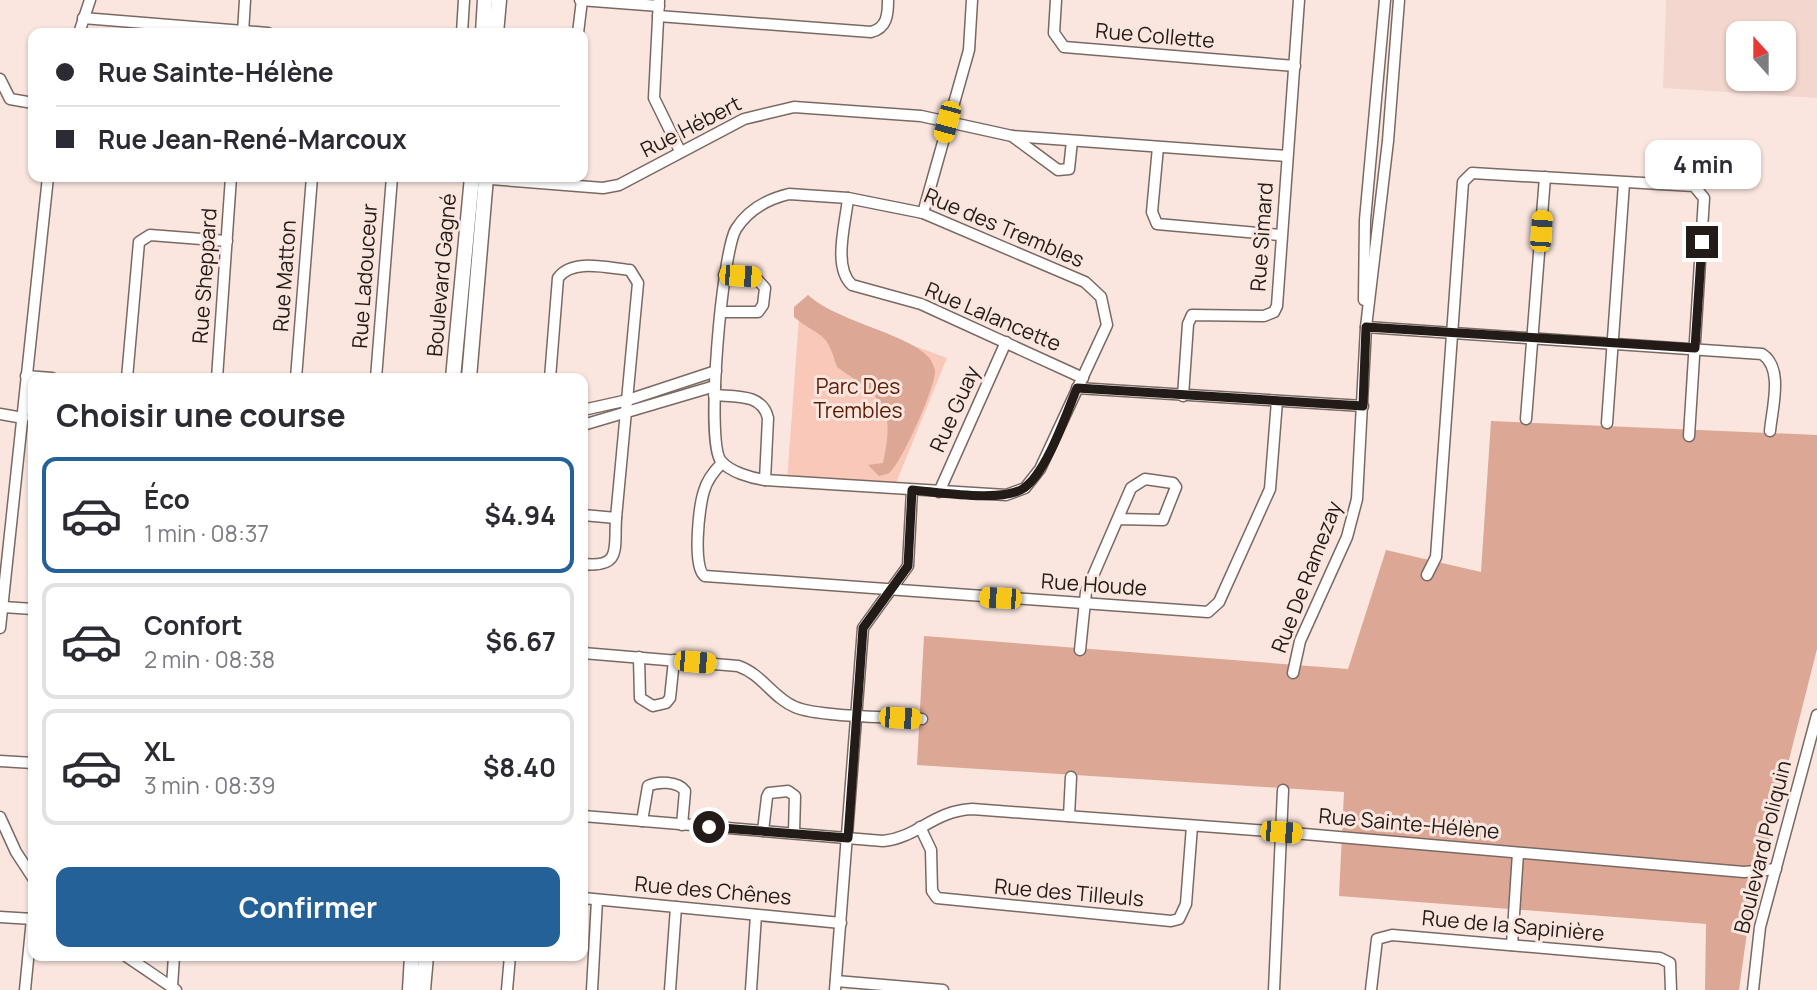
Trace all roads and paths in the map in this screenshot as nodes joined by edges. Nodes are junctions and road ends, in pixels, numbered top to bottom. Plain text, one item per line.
1 (90, 0) edge
2 (245, 0) edge
3 (464, 0) edge
4 (485, 0) edge
5 (499, 0) edge
6 (581, 0) edge
7 (888, 0) edge
8 (972, 0) edge
9 (1056, 0) edge
10 (1299, 0) edge
11 (1385, 0) edge
12 (1399, 0) edge
13 (659, 7) edge
14 (83, 18) junction
15 (80, 28) edge
16 (197, 28) edge
17 (243, 28) edge
18 (462, 28) edge
19 (483, 28) edge
20 (496, 28) edge
21 (578, 28) edge
22 (1380, 41) junction
23 (1396, 41) junction
24 (1295, 66) junction
25 (0, 79) edge
26 (5, 98) edge
27 (28, 102) edge
28 (947, 122) junction
29 (1012, 136) junction
30 (1072, 141) junction
31 (1158, 147) junction
32 (680, 151) junction
33 (1371, 155) junction
34 (1386, 155) junction
35 (1287, 156) junction
36 (1545, 177) junction
37 (47, 182) edge
38 (231, 182) edge
39 (312, 182) edge
40 (392, 182) edge
41 (478, 182) edge
42 (479, 182) edge
43 (573, 182) edge
44 (1624, 183) junction
45 (848, 198) junction
46 (923, 213) junction
47 (1280, 235) junction
48 (227, 241) junction
49 (724, 275) junction
50 (723, 312) junction
51 (1366, 327) junction
52 (1454, 333) junction
53 (1533, 338) junction
54 (1006, 342) junction
55 (1614, 342) junction
56 (1695, 348) junction
57 (716, 371) junction
58 (127, 373) edge
59 (217, 373) edge
60 (296, 373) edge
61 (376, 373) edge
62 (454, 373) edge
63 (470, 373) edge
64 (550, 373) edge
65 (26, 376) joint
66 (1080, 383) junction
67 (28, 386) edge
68 (715, 390) junction
69 (28, 396) edge
70 (1183, 396) junction
71 (628, 400) junction
72 (1278, 401) junction
73 (1363, 406) junction
74 (588, 409) edge
75 (0, 414) edge
76 (624, 415) junction
77 (23, 418) junction
78 (1526, 419) dead end
79 (1607, 423) dead end
80 (588, 424) edge
81 (1770, 431) dead end
82 (1689, 436) dead end
83 (722, 463) junction
84 (765, 480) junction
85 (912, 490) junction
86 (939, 492) junction
87 (588, 515) edge
88 (616, 517) junction
89 (1118, 519) junction
90 (588, 565) edge
91 (1427, 575) dead end
92 (890, 592) junction
93 (1083, 603) junction
94 (2, 607) junction
95 (28, 609) edge
96 (0, 625) edge
97 (1080, 650) dead end
98 (588, 653) edge
99 (639, 657) junction
100 (674, 660) junction
101 (1293, 673) dead end
102 (857, 714) junction
103 (1817, 715) edge
104 (922, 719) dead end
105 (0, 761) edge
106 (28, 763) edge
107 (1071, 778) dead end
108 (1283, 790) dead end
109 (588, 816) edge
110 (1069, 816) junction
111 (0, 817) edge
112 (642, 821) junction
113 (682, 825) junction
114 (1192, 826) junction
115 (920, 827) junction
116 (763, 831) junction
117 (1281, 832) junction
118 (794, 833) junction
119 (848, 838) junction
120 (1518, 853) junction
121 (1776, 869) junction
122 (28, 870) edge
123 (588, 899) edge
124 (597, 900) junction
125 (676, 907) junction
126 (756, 915) junction
127 (0, 917) edge
128 (28, 917) edge
129 (841, 923) junction
130 (1512, 944) junction
131 (28, 961) edge
132 (133, 961) edge
133 (174, 961) edge
134 (412, 961) edge
135 (426, 961) edge
136 (510, 961) edge
137 (835, 986) edge
138 (174, 989) edge
139 (25, 990) edge
140 (410, 990) edge
141 (423, 990) edge
142 (507, 990) edge
143 (592, 990) edge
144 (670, 990) edge
145 (751, 990) edge
146 (943, 990) edge
147 (1274, 990) edge
148 (1371, 990) edge
149 (1671, 990) edge
150 (1753, 990) edge

1 - 14 street
2 - 17 street
3 - 18 street
4 - 19 main road
5 - 20 main road
6 - 13 street
6 - 21 street
7 - 13 street
8 - 28 street
9 - 24 street, Rue Collette
10 - 24 street, Rue Simard
11 - 22 street, Rue De Ramezay
12 - 23 street, Rue De Ramezay
13 - 32 street
14 - 15 street
14 - 16 street
22 - 23 street
22 - 33 street, Rue De Ramezay
23 - 34 street, Rue De Ramezay
24 - 35 street, Rue Simard
25 - 26 street
26 - 27 street
28 - 29 street, Rue Hébert
28 - 32 street, Rue Hébert
28 - 46 street
29 - 30 street, Rue Hébert
29 - 30 street, Rue Hébert
30 - 31 street, Rue Hébert
31 - 35 street, Rue Hébert
31 - 47 street
32 - 43 street, Rue Hébert
33 - 34 street
33 - 51 street, Rue De Ramezay
34 - 51 street, Rue De Ramezay
35 - 47 street, Rue Simard
36 - 44 street
36 - 52 street
36 - 53 street
37 - 65 street
38 - 48 street, Rue Sheppard
39 - 60 street, Rue Matton
40 - 61 street, Rue Ladouceur
41 - 62 main road, Boulevard Gagné
42 - 63 main road, Boulevard Gagné
44 - 55 street
44 - 56 street
45 - 46 street, Rue des Trembles
45 - 49 street, Rue des Trembles
45 - 54 street, Rue Lalancette
46 - 66 street, Rue des Trembles
47 - 70 street, Rue Simard
48 - 58 street
48 - 59 street, Rue Sheppard
49 - 50 street, Rue des Trembles
49 - 50 street
50 - 57 street, Rue des Trembles
51 - 52 street
51 - 73 street, Rue De Ramezay
52 - 53 street
52 - 91 street
53 - 55 street
53 - 78 street
54 - 66 street, Rue Lalancette
54 - 86 street, Rue Guay
55 - 56 street
55 - 79 street
56 - 81 street
56 - 82 street
57 - 68 street, Rue des Trembles
57 - 71 street
64 - 71 street
65 - 67 street
66 - 70 street
66 - 86 street, Rue des Trembles
68 - 76 street
68 - 83 street, Rue des Trembles
68 - 84 street
69 - 77 street
70 - 72 street
71 - 74 street
71 - 76 street
72 - 73 street
72 - 93 street, Rue Houde
73 - 101 street, Rue De Ramezay
75 - 77 street
76 - 80 street
76 - 88 street
77 - 94 street
83 - 84 street, Rue des Trembles
83 - 92 street, Rue Houde
84 - 85 street, Rue des Trembles
85 - 86 street, Rue des Trembles
85 - 92 street
87 - 88 street
88 - 90 street
89 - 89 street
89 - 93 street
92 - 93 street, Rue Houde
92 - 102 street
93 - 97 street
94 - 95 street
94 - 96 street
98 - 99 street
99 - 100 street
99 - 100 street
100 - 102 street
102 - 104 street
102 - 119 street
103 - 121 street, Boulevard Poliquin
105 - 106 street
107 - 110 street
108 - 117 street
109 - 112 street, Rue Sainte-Hélène
110 - 114 street, Rue Sainte-Hélène
110 - 115 street, Rue Sainte-Hélène
111 - 122 street
112 - 113 street, Rue Sainte-Hélène
112 - 113 street
113 - 116 street, Rue Sainte-Hélène
114 - 115 street, Rue des Tilleuls
114 - 117 street, Rue Sainte-Hélène
115 - 119 street, Rue Sainte-Hélène
116 - 118 street, Rue Sainte-Hélène
116 - 118 street
117 - 120 street, Rue Sainte-Hélène
117 - 147 street
118 - 119 street, Rue Sainte-Hélène
119 - 129 street
120 - 121 street, Rue Sainte-Hélène
120 - 130 street
121 - 150 street, Boulevard Poliquin
123 - 124 street, Rue des Chênes
124 - 125 street, Rue des Chênes
124 - 143 street
125 - 126 street, Rue des Chênes
125 - 144 street
126 - 129 street, Rue des Chênes
126 - 145 street
127 - 128 street
129 - 137 street
130 - 148 street, Rue de la Sapinière
130 - 149 street, Rue de la Sapinière
131 - 139 street
132 - 138 street
133 - 138 street
134 - 140 main road
135 - 141 main road
136 - 142 street
137 - 146 street

